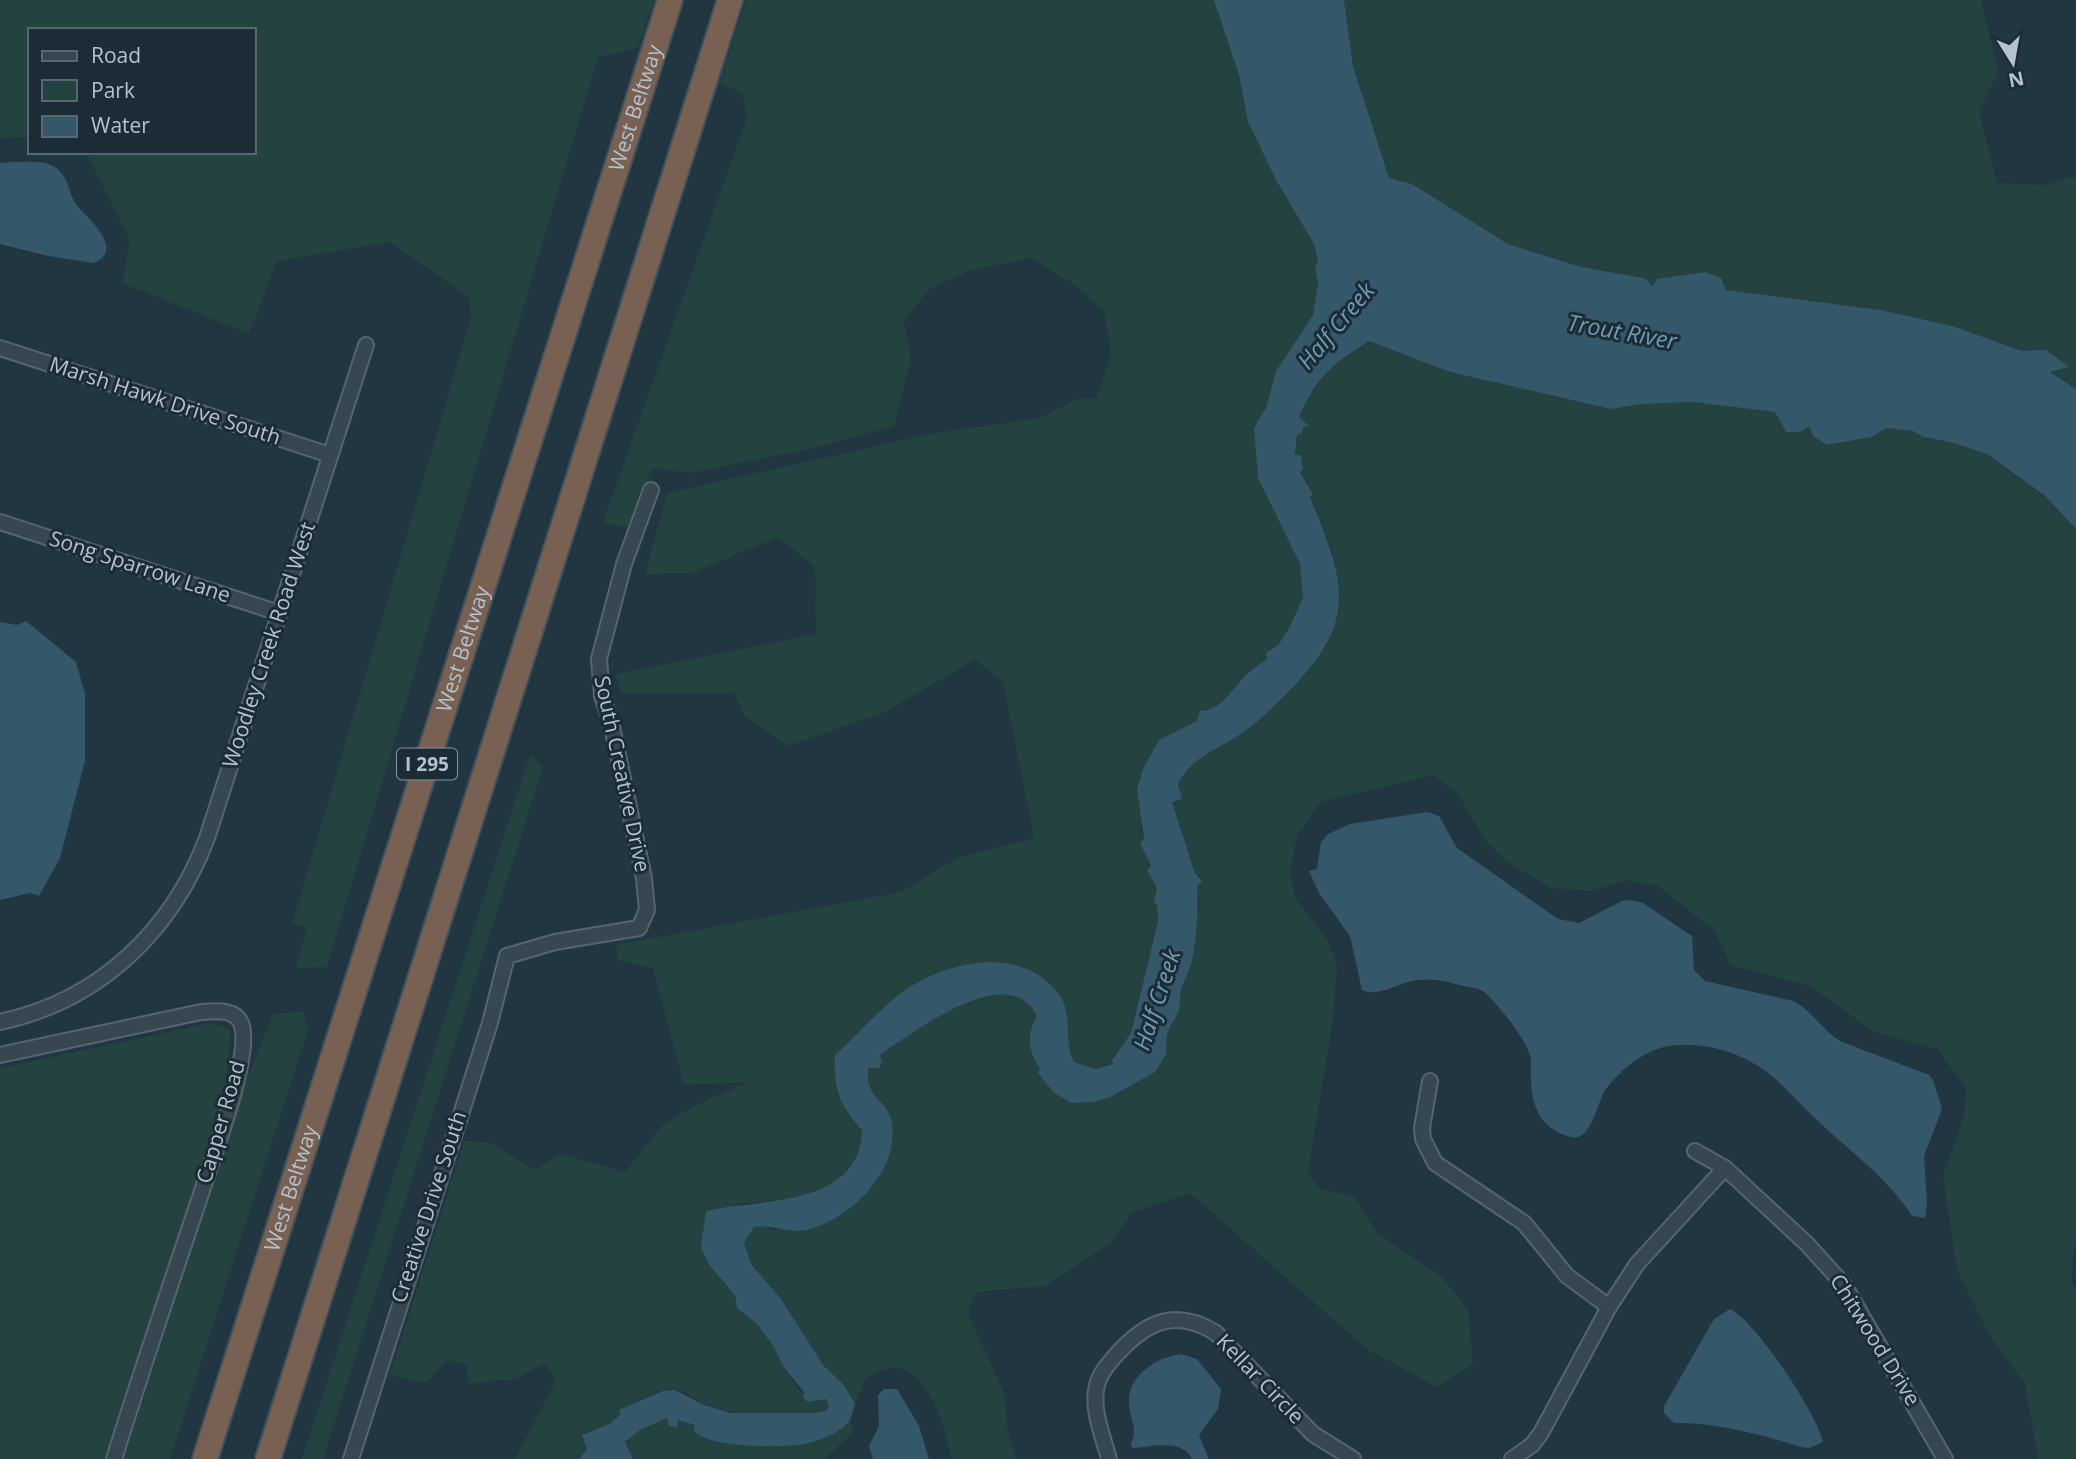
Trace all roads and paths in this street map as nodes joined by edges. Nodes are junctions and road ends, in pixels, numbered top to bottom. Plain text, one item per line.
1 (670, 0) edge
2 (730, 0) edge
3 (366, 345) dead end
4 (0, 348) edge
5 (330, 455) junction
6 (651, 490) dead end
7 (0, 522) edge
8 (279, 613) junction
9 (508, 956) joint
10 (0, 1022) edge
11 (0, 1055) edge
12 (1430, 1082) dead end
13 (1695, 1151) dead end
14 (1725, 1168) junction
15 (1609, 1307) junction
16 (114, 1459) edge
17 (205, 1459) edge
18 (268, 1459) edge
19 (351, 1459) edge
20 (1109, 1459) edge
21 (1353, 1459) edge
22 (1512, 1459) edge
23 (1945, 1459) edge

1 - 17 highway, West Beltway / I 295
2 - 18 highway, I 295
3 - 5 street, Woodley Creek Road West
4 - 5 street, Marsh Hawk Drive South
5 - 8 street, Woodley Creek Road West
6 - 9 street, South Creative Drive
7 - 8 street, Song Sparrow Lane
8 - 10 street, Woodley Creek Road West
9 - 19 street, Creative Drive South
11 - 16 street, Capper Road
12 - 15 street
13 - 14 street, Chitwood Drive
14 - 15 street
14 - 23 street, Chitwood Drive
15 - 22 street
20 - 21 street, Kellar Circle

